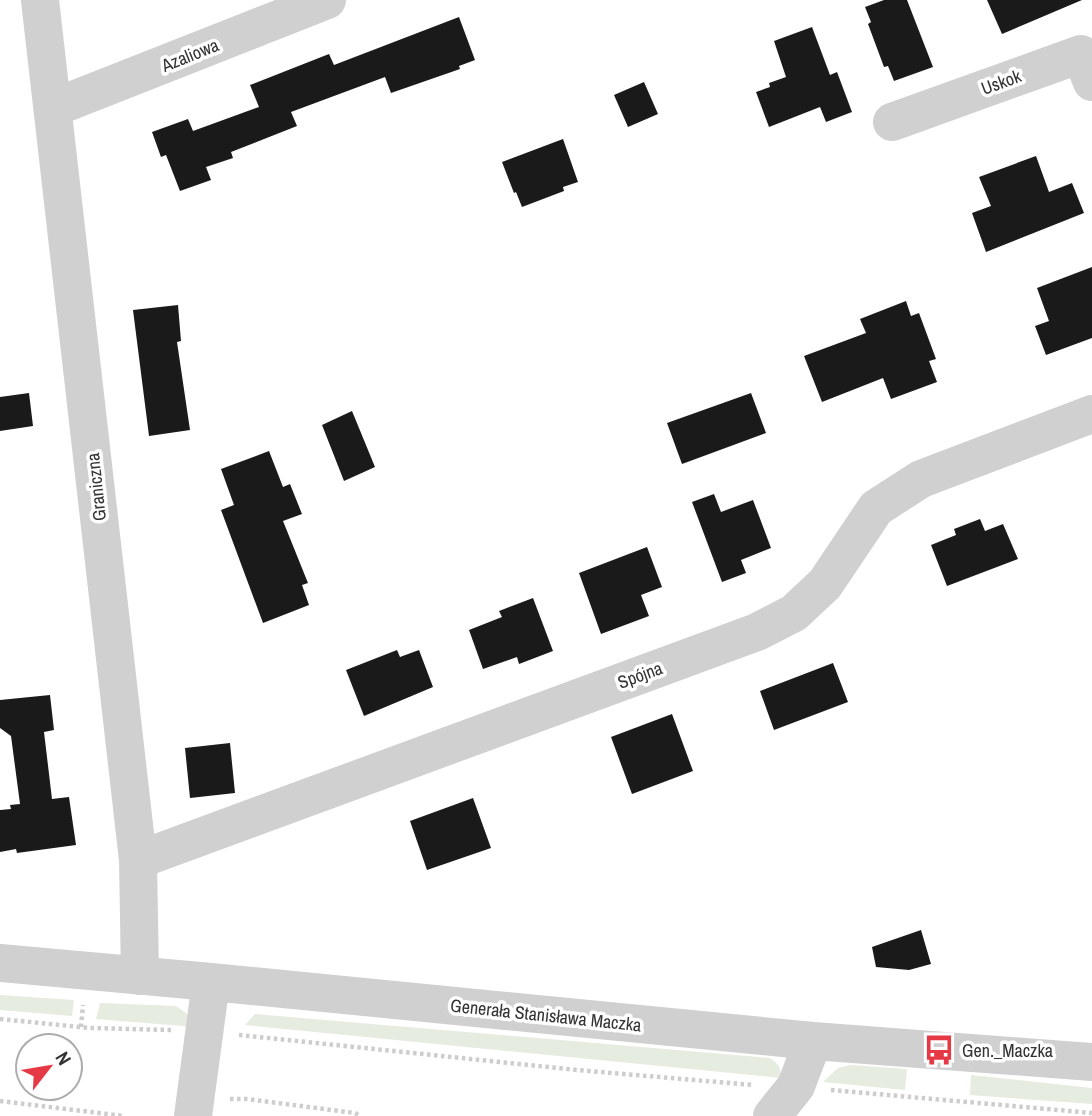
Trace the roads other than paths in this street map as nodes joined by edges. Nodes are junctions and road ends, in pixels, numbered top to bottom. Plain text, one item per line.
1 (40, 0) edge
2 (327, 0) edge
3 (1092, 82) edge
4 (53, 108) junction
5 (892, 122) dead end
6 (1092, 414) edge
7 (138, 860) junction
8 (0, 963) edge
9 (140, 976) junction
10 (211, 982) junction
11 (813, 1041) junction
12 (1092, 1062) edge
13 (208, 1110) edge
14 (772, 1116) edge

1 - 4 street, Graniczna
2 - 4 street, Azaliowa
3 - 5 street, Uskok
4 - 7 street, Graniczna
6 - 7 street, Spójna
7 - 9 street, Graniczna
8 - 9 street, Generała Stanisława Maczka
9 - 10 street, Generała Stanisława Maczka
10 - 11 street, Generała Stanisława Maczka
10 - 13 street
11 - 12 street, Generała Stanisława Maczka
11 - 14 street

